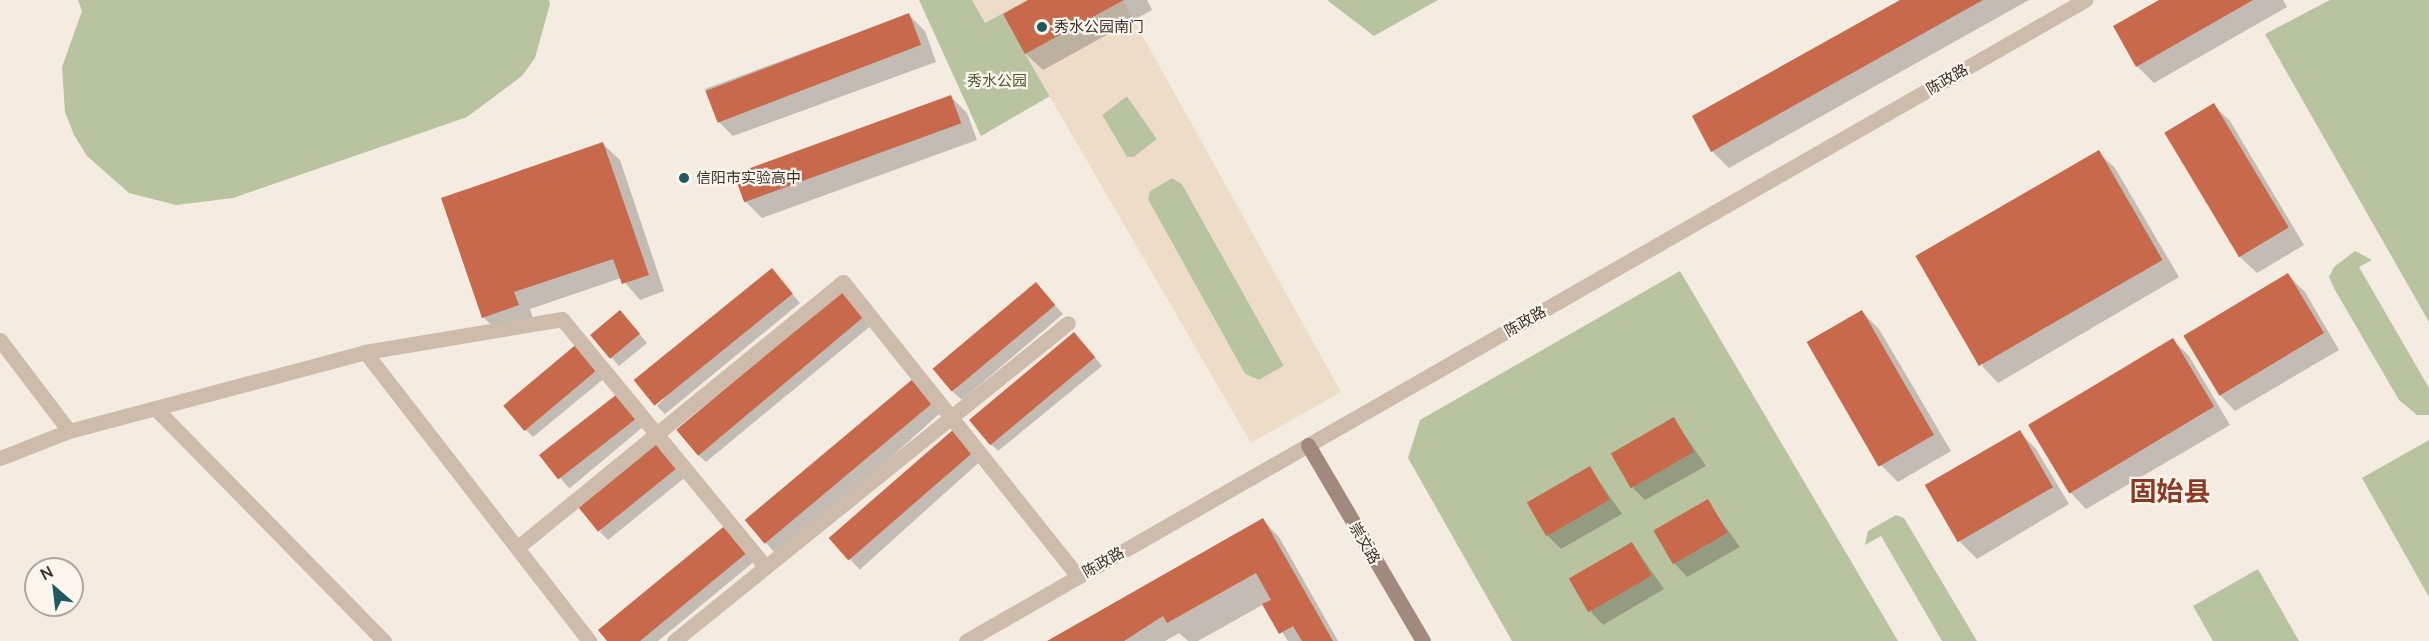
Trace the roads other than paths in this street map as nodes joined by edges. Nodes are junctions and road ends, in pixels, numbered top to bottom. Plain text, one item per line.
1 (2085, 0) edge
2 (1068, 323) dead end
3 (0, 340) edge
4 (365, 352) junction
5 (155, 408) junction
6 (951, 417) junction
7 (69, 430) junction
8 (659, 435) junction
9 (1308, 445) junction
10 (0, 458) edge
11 (518, 547) junction
12 (766, 567) junction
13 (1078, 576) junction
14 (585, 640) edge
15 (384, 641) edge
16 (674, 641) edge
17 (966, 641) edge
18 (1422, 641) edge

1 - 9 street, 陈政路
2 - 6 street
3 - 7 street
4 - 5 street
4 - 8 street
4 - 11 street
5 - 7 street
5 - 15 street
6 - 8 street
6 - 12 street
6 - 13 street
7 - 10 street
8 - 11 street
8 - 12 street
9 - 13 street, 陈政路
9 - 18 main road, 崇文路
11 - 14 street
12 - 16 street
13 - 17 street, 陈政路

